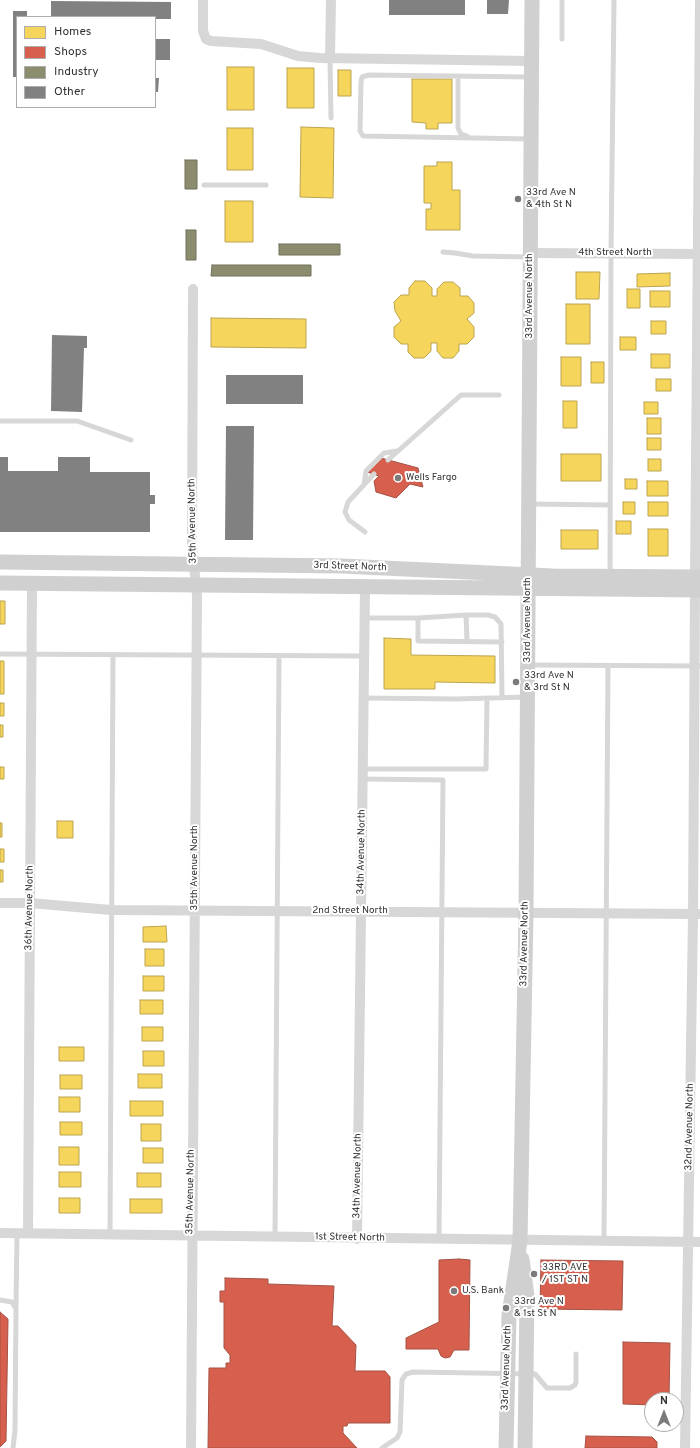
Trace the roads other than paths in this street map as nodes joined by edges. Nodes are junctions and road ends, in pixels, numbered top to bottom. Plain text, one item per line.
1 (203, 0) edge
2 (331, 0) edge
3 (532, 0) edge
4 (562, 0) edge
5 (614, 0) edge
6 (700, 0) edge
7 (562, 40) dead end
8 (330, 58) junction
9 (532, 61) junction
10 (458, 76) junction
11 (532, 77) junction
12 (331, 118) dead end
13 (476, 138) junction
14 (531, 139) junction
15 (204, 184) dead end
16 (266, 185) dead end
17 (443, 252) dead end
18 (611, 253) junction
19 (699, 254) edge
20 (530, 255) junction
21 (194, 289) dead end
22 (499, 395) dead end
23 (0, 421) edge
24 (131, 440) dead end
25 (398, 451) junction
26 (388, 460) dead end
27 (374, 474) dead end
28 (364, 485) junction
29 (529, 504) junction
30 (610, 505) junction
31 (365, 532) dead end
32 (0, 562) edge
33 (193, 564) junction
34 (610, 576) junction
35 (528, 581) junction
36 (0, 583) edge
37 (32, 583) junction
38 (698, 583) edge
39 (197, 586) junction
40 (365, 586) junction
41 (466, 615) junction
42 (365, 618) junction
43 (418, 618) junction
44 (467, 642) junction
45 (502, 642) junction
46 (0, 654) edge
47 (33, 654) junction
48 (113, 654) junction
49 (196, 655) junction
50 (278, 656) junction
51 (364, 656) junction
52 (528, 665) junction
53 (608, 666) junction
54 (698, 666) edge
55 (527, 697) junction
56 (364, 698) junction
57 (502, 698) junction
58 (487, 699) junction
59 (363, 774) junction
60 (0, 903) edge
61 (30, 903) junction
62 (111, 910) junction
63 (195, 910) junction
64 (277, 911) junction
65 (361, 912) junction
66 (442, 912) junction
67 (526, 913) junction
68 (606, 913) junction
69 (697, 914) edge
70 (0, 1233) edge
71 (23, 1233) junction
72 (110, 1234) junction
73 (191, 1236) junction
74 (275, 1237) junction
75 (357, 1239) junction
76 (439, 1240) junction
77 (520, 1241) junction
78 (604, 1242) junction
79 (688, 1242) junction
80 (700, 1242) edge
81 (0, 1300) edge
82 (16, 1307) junction
83 (576, 1354) dead end
84 (507, 1374) junction
85 (526, 1374) junction
86 (13, 1448) edge
87 (191, 1448) edge
88 (382, 1448) edge
89 (506, 1448) edge
90 (525, 1448) edge
91 (685, 1448) edge

1 - 8 street
2 - 8 street
3 - 9 street, 33rd Avenue North
4 - 7 lane
5 - 18 lane
6 - 19 street, 32nd Avenue North
8 - 9 street
8 - 12 lane
9 - 11 street, 33rd Avenue North
10 - 11 lane
10 - 13 lane
10 - 13 lane
11 - 14 street, 33rd Avenue North
13 - 14 lane
14 - 20 street, 33rd Avenue North
15 - 16 lane
17 - 20 lane
18 - 19 street, 4th Street North
18 - 20 street, 4th Street North
18 - 30 lane
19 - 38 street, 32nd Avenue North
20 - 29 street, 33rd Avenue North
21 - 33 street, 35th Avenue North
22 - 25 lane
23 - 24 lane
25 - 26 lane
25 - 28 lane
27 - 28 lane
28 - 31 lane
29 - 30 lane
29 - 35 street, 33rd Avenue North
30 - 34 lane
32 - 33 street, 3rd Street North
33 - 35 street, 3rd Street North
33 - 39 street, 35th Avenue North
34 - 35 street, 3rd Street North
34 - 38 street, 3rd Street North
35 - 38 street, 3rd Street North
35 - 40 street, 3rd Street North
35 - 52 street, 33rd Avenue North
36 - 37 street, 3rd Street North
37 - 39 street, 3rd Street North
37 - 47 street, 36th Avenue North
38 - 54 street, 32nd Avenue North
39 - 40 street, 3rd Street North
39 - 49 street, 35th Avenue North
40 - 42 street, 34th Avenue North
41 - 43 lane
41 - 44 lane
41 - 45 lane
42 - 43 lane
42 - 51 street, 34th Avenue North
43 - 44 lane
44 - 45 lane
45 - 57 lane
46 - 47 lane
47 - 48 lane
47 - 61 street, 36th Avenue North
48 - 49 lane
48 - 62 lane
49 - 50 lane
49 - 63 street, 35th Avenue North
50 - 51 lane
50 - 64 lane
51 - 56 street, 34th Avenue North
52 - 53 lane
52 - 55 street, 33rd Avenue North
53 - 54 lane
53 - 68 lane
54 - 69 street, 32nd Avenue North
55 - 57 lane
55 - 67 street, 33rd Avenue North
56 - 58 lane
56 - 59 street, 34th Avenue North
57 - 58 lane
58 - 59 lane
59 - 65 street, 34th Avenue North
59 - 66 lane
60 - 61 street, 2nd Street North
61 - 62 street, 2nd Street North
61 - 71 street, 36th Avenue North
62 - 63 street, 2nd Street North
62 - 72 lane
63 - 64 street, 2nd Street North
63 - 73 street, 35th Avenue North
64 - 65 street, 2nd Street North
64 - 74 lane
65 - 66 street, 2nd Street North
65 - 75 street, 34th Avenue North
66 - 67 street, 2nd Street North
66 - 76 lane
67 - 68 street, 2nd Street North
67 - 77 street, 33rd Avenue North
68 - 69 street, 2nd Street North
68 - 78 lane
69 - 79 street, 32nd Avenue North
70 - 71 street, 1st Street North
71 - 72 street, 1st Street North
71 - 82 lane
72 - 73 street, 1st Street North
73 - 74 street, 1st Street North
73 - 87 street, 35th Avenue North
74 - 75 street, 1st Street North
75 - 76 street, 1st Street North
76 - 77 street, 1st Street North
77 - 78 street, 1st Street North
77 - 84 street, 33rd Avenue North
77 - 85 street, 33rd Avenue North
78 - 79 street, 1st Street North
79 - 80 street, 1st Street North
79 - 91 street, 32nd Avenue North
81 - 82 lane
82 - 86 lane
83 - 85 lane
84 - 85 lane
84 - 88 lane
84 - 89 street, 33rd Avenue North
85 - 90 street, 33rd Avenue North

